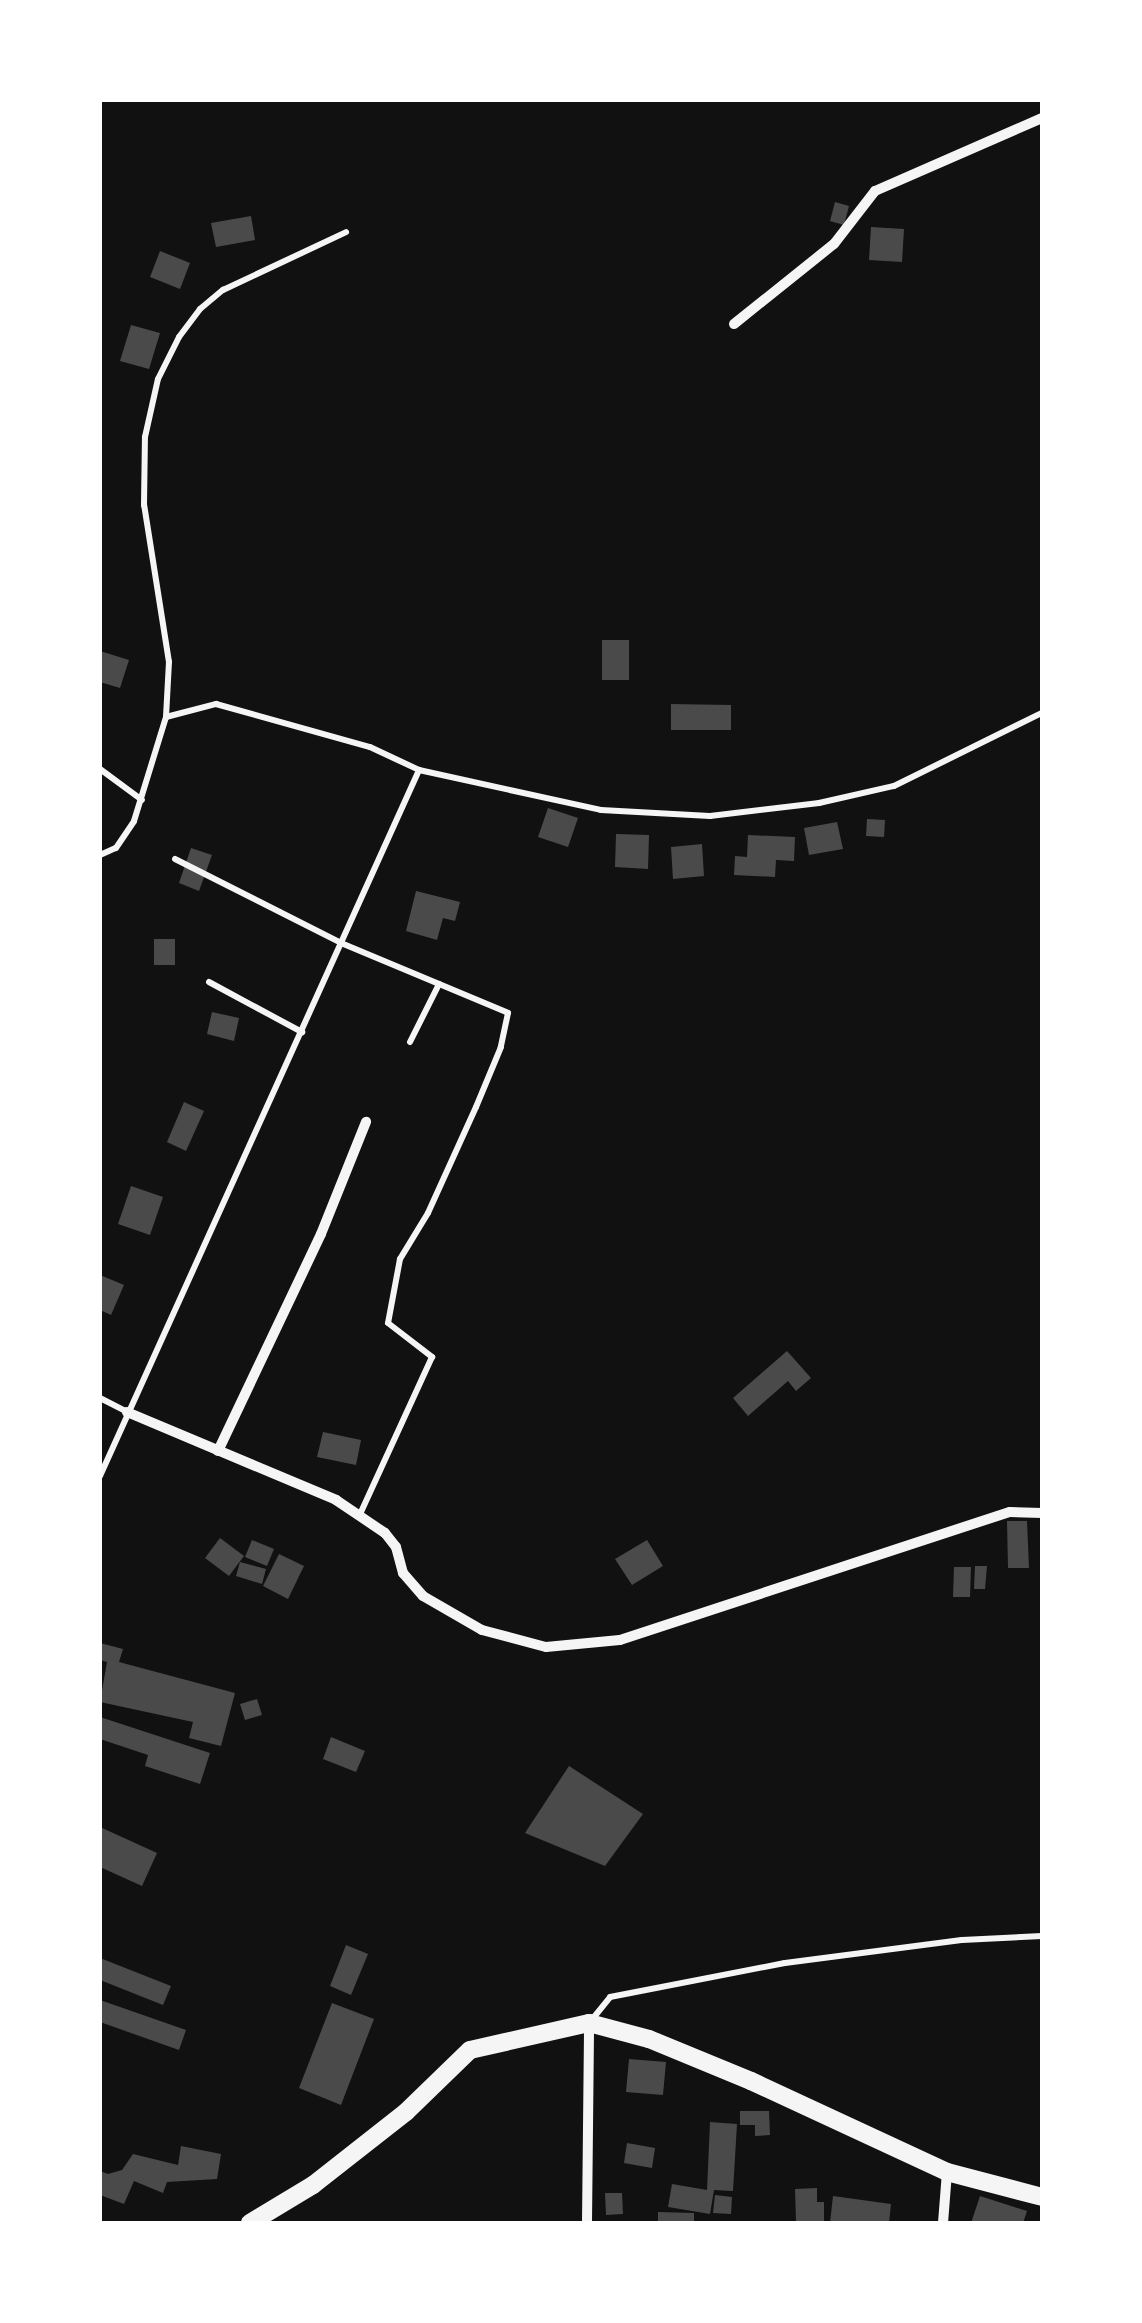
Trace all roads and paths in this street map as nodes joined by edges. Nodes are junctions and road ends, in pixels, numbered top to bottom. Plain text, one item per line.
1 (1042, 118) edge
2 (346, 232) dead end
3 (734, 324) dead end
4 (1042, 713) edge
5 (166, 717) junction
6 (100, 770) edge
7 (419, 770) junction
8 (142, 800) junction
9 (100, 855) edge
10 (175, 859) dead end
11 (341, 943) junction
12 (209, 982) dead end
13 (439, 984) junction
14 (302, 1032) junction
15 (410, 1042) dead end
16 (366, 1122) dead end
17 (100, 1398) edge
18 (128, 1412) junction
19 (218, 1451) junction
20 (100, 1476) edge
21 (1042, 1513) edge
22 (360, 1514) junction
23 (1042, 1936) edge
24 (589, 2023) junction
25 (946, 2172) junction
26 (1042, 2197) edge
27 (250, 2223) edge
28 (586, 2223) edge
29 (943, 2223) edge

1 - 3 street
2 - 5 lane
4 - 7 lane
5 - 7 lane
5 - 8 lane
6 - 8 lane
7 - 11 lane
8 - 9 lane
10 - 11 lane
11 - 13 lane
11 - 14 lane
12 - 14 lane
13 - 15 lane
13 - 22 lane
14 - 18 lane
16 - 19 street
17 - 18 lane
18 - 19 street
18 - 20 lane
19 - 22 street
21 - 22 street
23 - 24 lane
24 - 25 main road
24 - 27 main road
24 - 28 street
25 - 26 main road
25 - 29 street

